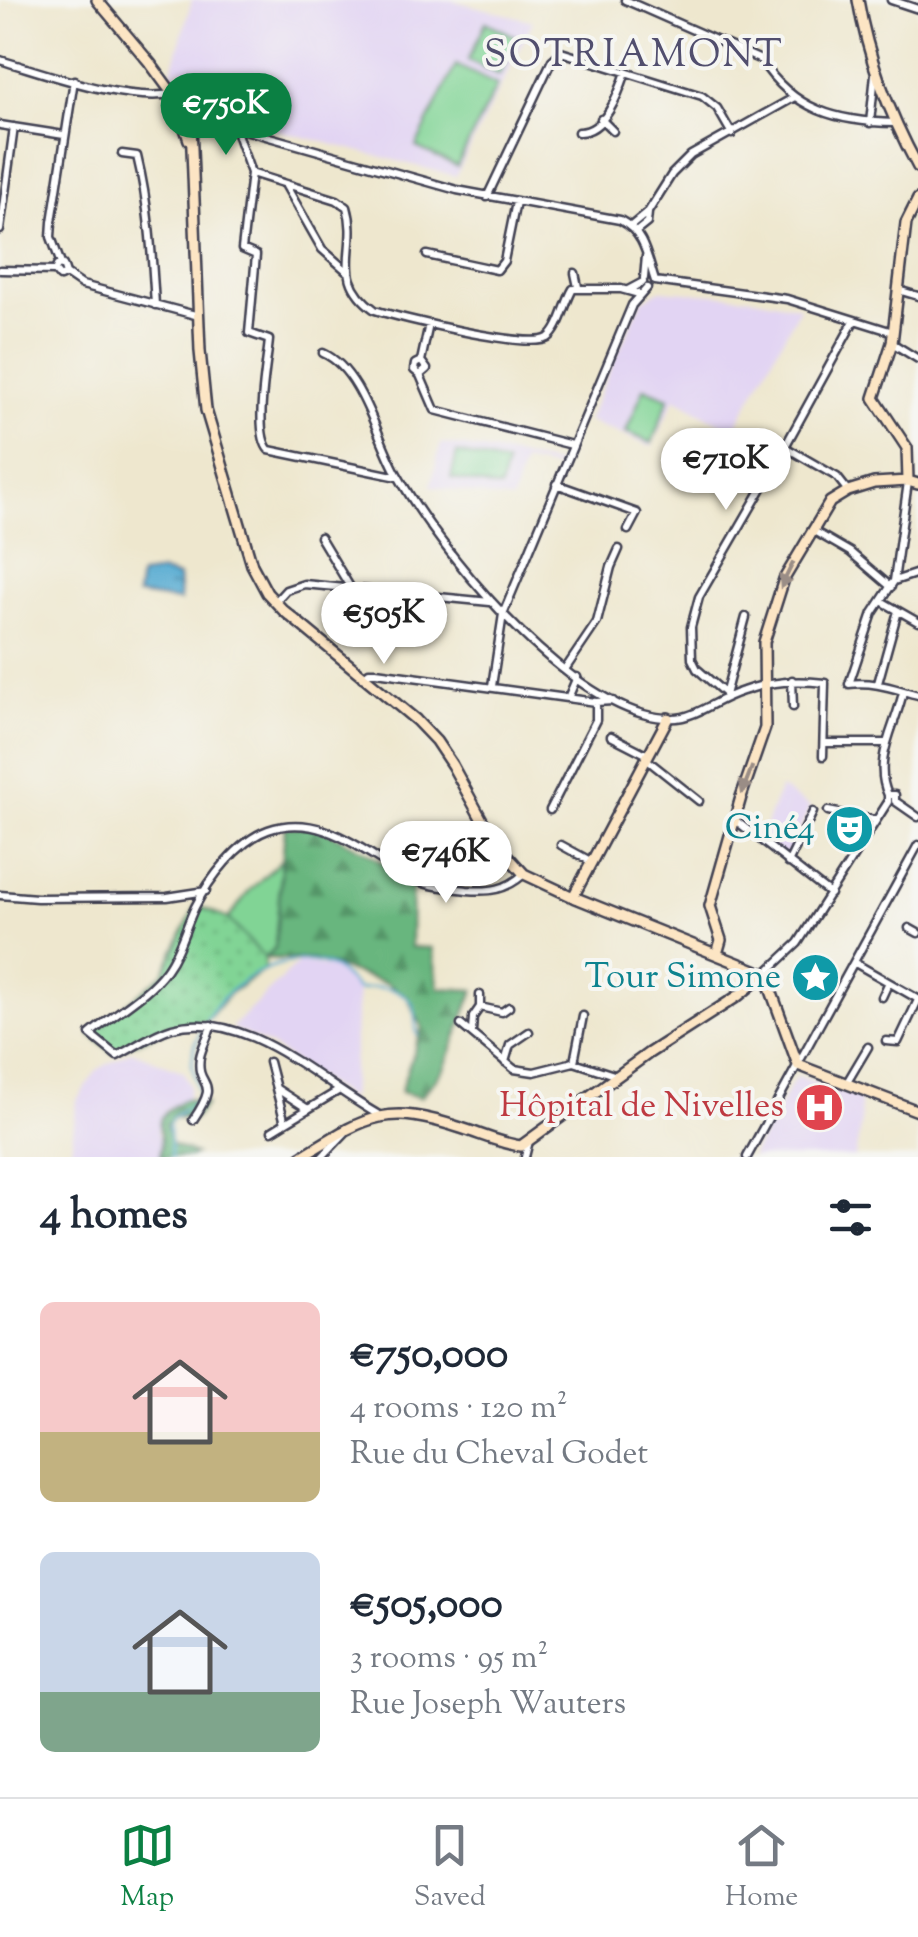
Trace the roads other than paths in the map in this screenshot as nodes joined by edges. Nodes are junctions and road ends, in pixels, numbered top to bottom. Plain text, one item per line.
1 (96, 0) edge
2 (624, 0) edge
3 (858, 0) edge
4 (891, 0) edge
5 (646, 4) edge
6 (918, 9) edge
7 (0, 60) edge
8 (876, 68) junction
9 (626, 72) junction
10 (74, 80) junction
11 (173, 97) junction
12 (793, 98) junction
13 (182, 113) junction
14 (892, 117) junction
15 (601, 119) junction
16 (207, 121) junction
17 (871, 122) junction
18 (0, 125) edge
19 (188, 125) junction
20 (14, 127) junction
21 (234, 128) junction
22 (613, 131) dead end
23 (578, 132) dead end
24 (732, 134) junction
25 (64, 135) junction
26 (122, 154) dead end
27 (918, 167) edge
28 (251, 173) junction
29 (285, 185) junction
30 (486, 197) junction
31 (918, 199) edge
32 (516, 202) junction
33 (634, 228) junction
34 (0, 230) edge
35 (426, 255) dead end
36 (646, 255) junction
37 (58, 268) junction
38 (0, 270) edge
39 (347, 271) junction
40 (575, 273) dead end
41 (654, 279) junction
42 (645, 282) junction
43 (578, 287) junction
44 (628, 290) junction
45 (898, 290) junction
46 (639, 294) junction
47 (918, 296) edge
48 (154, 305) junction
49 (199, 316) junction
50 (854, 320) junction
51 (428, 324) junction
52 (893, 337) junction
53 (324, 353) dead end
54 (918, 359) edge
55 (918, 442) edge
56 (572, 445) junction
57 (785, 447) junction
58 (907, 448) junction
59 (908, 460) junction
60 (398, 477) junction
61 (887, 481) junction
62 (913, 482) edge
63 (556, 484) junction
64 (848, 491) junction
65 (628, 530) dead end
66 (811, 530) junction
67 (320, 537) dead end
68 (619, 549) dead end
69 (918, 573) edge
70 (892, 584) junction
71 (351, 588) junction
72 (274, 602) junction
73 (491, 602) junction
74 (882, 602) junction
75 (898, 611) junction
76 (503, 614) junction
77 (746, 616) dead end
78 (918, 622) edge
79 (566, 668) junction
80 (392, 674) junction
81 (364, 676) junction
82 (577, 677) junction
83 (792, 680) junction
84 (878, 683) junction
85 (492, 686) junction
86 (764, 686) junction
87 (590, 687) junction
88 (379, 690) junction
89 (600, 692) junction
90 (904, 692) junction
91 (918, 695) edge
92 (727, 696) junction
93 (568, 698) junction
94 (583, 700) junction
95 (596, 702) junction
96 (617, 702) junction
97 (793, 707) dead end
98 (668, 718) junction
99 (612, 736) dead end
100 (824, 743) junction
101 (886, 743) junction
102 (823, 756) dead end
103 (647, 757) junction
104 (890, 799) junction
105 (699, 801) dead end
106 (550, 810) dead end
107 (828, 811) dead end
108 (812, 812) dead end
109 (918, 817) edge
110 (734, 820) junction
111 (874, 820) junction
112 (561, 846) dead end
113 (918, 846) edge
114 (592, 862) junction
115 (788, 863) junction
116 (527, 876) junction
117 (206, 891) junction
118 (0, 894) edge
119 (830, 894) junction
120 (574, 897) junction
121 (909, 928) dead end
122 (918, 933) edge
123 (717, 954) junction
124 (855, 964) junction
125 (764, 974) junction
126 (888, 984) junction
127 (480, 996) dead end
128 (882, 997) dead end
129 (918, 1000) edge
130 (480, 1007) junction
131 (509, 1007) dead end
132 (583, 1016) dead end
133 (211, 1025) junction
134 (461, 1025) dead end
135 (528, 1032) dead end
136 (472, 1033) junction
137 (886, 1041) dead end
138 (868, 1047) dead end
139 (269, 1062) dead end
140 (574, 1062) junction
141 (506, 1063) junction
142 (798, 1065) junction
143 (618, 1077) junction
144 (846, 1084) junction
145 (276, 1088) junction
146 (338, 1091) junction
147 (308, 1109) junction
148 (918, 1110) edge
149 (378, 1115) junction
150 (193, 1120) dead end
151 (285, 1123) junction
152 (348, 1128) junction
153 (272, 1130) dead end
154 (529, 1140) junction
155 (526, 1156) edge
156 (300, 1157) edge
157 (322, 1157) edge
158 (747, 1157) edge

1 - 11 main road
2 - 5 street
3 - 8 main road
4 - 6 street
5 - 12 street
7 - 10 street
8 - 14 main road
8 - 17 street
9 - 15 street
9 - 24 street
9 - 30 street
10 - 11 street
10 - 25 street
11 - 13 main road
12 - 17 street
12 - 24 street
13 - 16 street
13 - 19 main road
14 - 17 street
14 - 27 main road
15 - 22 street
15 - 23 street
16 - 19 street
16 - 21 street
18 - 20 street
19 - 49 main road
20 - 25 street
20 - 34 street
21 - 28 street
21 - 30 street
24 - 33 street
25 - 37 street
26 - 48 street
28 - 29 street
28 - 60 street
29 - 39 street
29 - 39 street
30 - 32 street
31 - 45 main road
32 - 33 street
32 - 35 street
33 - 36 street
36 - 41 street
36 - 42 street
37 - 38 street
37 - 48 street
39 - 51 street
40 - 43 street
41 - 42 street
41 - 50 street
42 - 44 street
42 - 46 street
43 - 44 street
43 - 51 street
44 - 46 street
45 - 47 street
45 - 52 main road
46 - 56 street
48 - 49 street
49 - 72 main road
50 - 52 street
50 - 57 street
51 - 56 street
52 - 54 street
52 - 58 main road
53 - 60 street
55 - 58 main road
56 - 63 street
57 - 64 street
57 - 92 street
58 - 59 main road
59 - 61 main road
59 - 62 main road
60 - 73 street
61 - 62 main road
61 - 64 main road
62 - 70 street
63 - 65 street
63 - 76 street
64 - 66 main road
66 - 70 street
66 -> 86 main road
67 - 71 street
68 - 79 street
69 - 70 street
70 - 74 street
71 - 72 street
71 - 73 street
72 - 81 main road
73 - 76 street
74 - 75 street
74 - 84 street
75 - 78 street
75 - 84 street
76 - 79 street
76 - 85 street
77 - 92 street
79 - 82 street
80 - 81 street
80 - 85 street
80 - 88 street
81 - 88 main road
82 - 87 street
82 - 93 street
83 - 86 street
83 - 97 street
83 - 100 street
84 - 90 street
85 - 93 street
86 - 92 street
86 -> 110 main road
87 - 89 street
87 - 94 street
88 - 116 main road
89 - 95 street
89 - 96 street
90 - 91 street
90 - 101 street
92 - 98 street
93 - 94 street
94 - 95 street
95 - 96 street
95 - 106 street
96 - 98 street
98 - 103 main road
99 - 103 street
100 - 101 street
100 - 102 street
101 - 104 street
103 - 105 street
103 - 114 main road
104 - 109 street
104 - 111 street
107 - 111 street
108 - 115 street
110 - 115 street
110 - 123 main road
111 - 119 street
112 - 114 street
113 - 124 street
114 - 120 main road
115 - 119 street
116 - 117 street
116 - 120 main road
117 - 118 street
117 - 133 street
119 - 125 street
120 - 123 main road
121 - 122 street
123 - 125 main road
124 - 126 street
124 - 142 street
125 - 142 main road
125 - 143 main road
126 - 128 street
126 - 129 street
127 - 130 street
129 - 137 street
130 - 131 street
130 - 136 street
132 - 140 street
133 - 146 street
133 - 150 street
134 - 136 street
135 - 141 street
136 - 141 street
138 - 144 street
139 - 145 street
140 - 141 street
140 - 143 street
142 - 144 main road
142 - 158 street
143 - 154 main road
144 - 148 main road
145 - 147 street
145 - 151 street
146 - 147 street
146 - 149 street
147 - 151 street
149 - 152 main road
149 - 154 main road
151 - 153 street
152 - 156 main road
152 - 157 street
154 - 155 street

